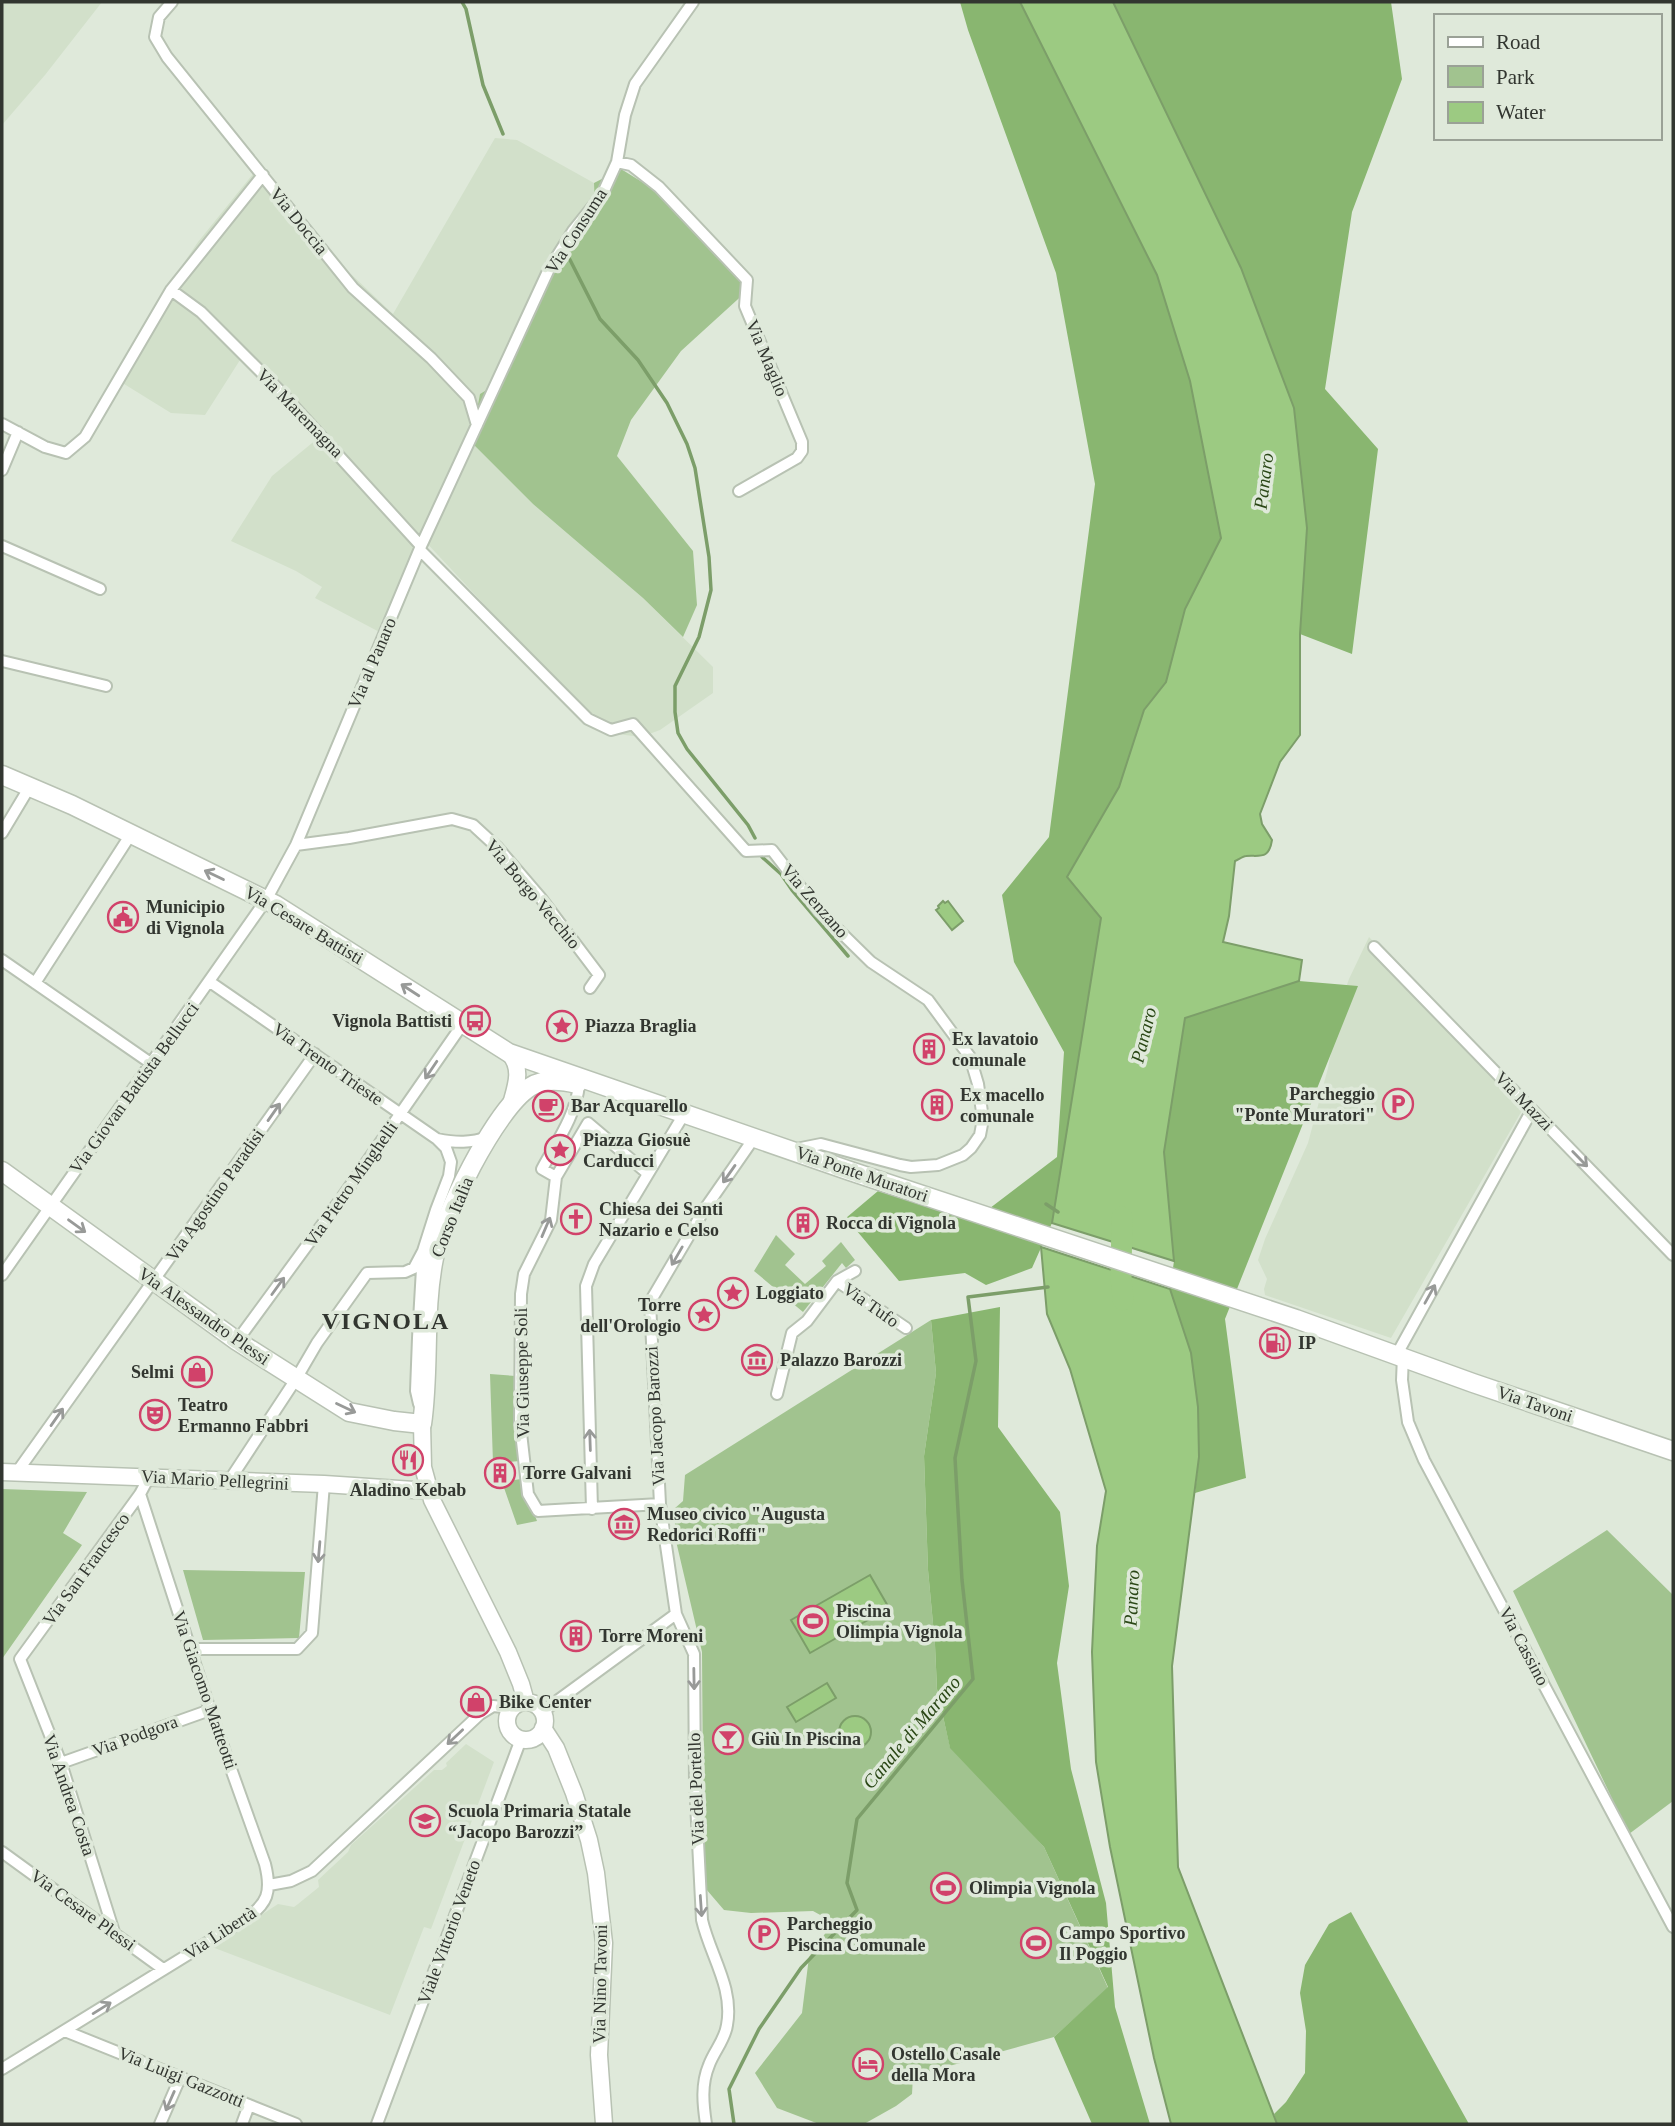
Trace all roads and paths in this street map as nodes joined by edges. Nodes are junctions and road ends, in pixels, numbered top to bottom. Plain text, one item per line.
1 (172, 2) edge
2 (693, 2) edge
3 (617, 162) junction
4 (263, 175) junction
5 (171, 290) junction
6 (2, 424) edge
7 (477, 425) junction
8 (18, 432) junction
9 (2, 470) edge
10 (739, 491) dead end
11 (2, 546) edge
12 (421, 548) junction
13 (100, 589) dead end
14 (2, 662) edge
15 (106, 686) dead end
16 (2, 775) edge
17 (29, 788) junction
18 (2, 833) edge
19 (131, 834) junction
20 (296, 845) junction
21 (267, 900) junction
22 (1374, 947) dead end
23 (2, 960) edge
24 (210, 982) junction
25 (35, 983) junction
26 (590, 988) dead end
27 (462, 1025) junction
28 (509, 1053) junction
29 (315, 1054) junction
30 (152, 1064) junction
31 (579, 1085) junction
32 (600, 1086) junction
33 (510, 1104) junction
34 (1532, 1110) junction
35 (684, 1114) junction
36 (400, 1115) junction
37 (489, 1137) junction
38 (754, 1138) junction
39 (437, 1139) junction
40 (790, 1150) junction
41 (2, 1171) edge
42 (647, 1173) junction
43 (556, 1177) junction
44 (50, 1206) junction
45 (423, 1251) junction
46 (1673, 1255) edge
47 (855, 1271) dead end
48 (2, 1275) edge
49 (153, 1281) junction
50 (837, 1281) junction
51 (1244, 1302) joint
52 (906, 1328) dead end
53 (237, 1341) junction
54 (1400, 1355) junction
55 (296, 1379) junction
56 (777, 1394) dead end
57 (422, 1424) junction
58 (1673, 1451) edge
59 (9, 1472) edge
60 (149, 1477) junction
61 (229, 1482) junction
62 (324, 1484) junction
63 (429, 1491) junction
64 (140, 1494) junction
65 (660, 1504) junction
66 (592, 1509) junction
67 (676, 1614) junction
68 (190, 1649) junction
69 (20, 1659) joint
70 (519, 1705) junction
71 (210, 1710) junction
72 (542, 1712) junction
73 (543, 1728) junction
74 (521, 1739) junction
75 (61, 1763) junction
76 (2, 1852) edge
77 (269, 1885) junction
78 (1673, 1927) edge
79 (114, 1932) junction
80 (163, 1969) junction
81 (65, 2031) junction
82 (2, 2069) edge
83 (180, 2078) junction
84 (249, 2105) junction
85 (160, 2124) edge
86 (242, 2124) edge
87 (296, 2124) edge
88 (377, 2124) edge
89 (604, 2124) edge
90 (706, 2124) edge

1 - 4 street, Via Doccia
2 - 3 street, Via Consuma
3 - 7 street, Via Consuma
3 - 10 street, Via Maglio
4 - 5 street
4 - 7 street, Via Doccia
5 - 8 street
5 - 12 street, Via Maremagna
6 - 8 street
7 - 12 street, Via al Panaro
8 - 9 street
11 - 13 street
12 - 20 street, Via al Panaro
12 - 40 street, Via Zenzano
14 - 15 street
16 - 17 main road, Via Cesare Battisti
17 - 18 street
17 - 19 main road, Via Cesare Battisti
21 -> 19 main road, Via Cesare Battisti
19 - 25 street
20 - 21 street, Via al Panaro
20 - 26 street, Via Borgo Vecchio
21 - 24 street, Via Giovan Battista Bellucci
27 -> 21 main road, Via Cesare Battisti
22 - 34 street, Via Mazzi
23 - 25 street
24 - 29 street, Via Trento Trieste
24 - 30 street, Via Giovan Battista Bellucci
25 - 30 street
27 - 28 main road, Via Cesare Battisti
27 -> 36 street, Via Pietro Minghelli
28 - 32 main road, Via Cesare Battisti
28 - 33 main road, Corso Italia
29 - 36 street, Via Trento Trieste
49 -> 29 street, Via Agostino Paradisi
30 - 44 street, Via Giovan Battista Bellucci
31 - 32 main road, Corso Italia
31 - 33 main road, Corso Italia
31 - 43 street
32 - 35 main road, Via Ponte Muratori
33 - 37 main road, Corso Italia
34 -> 46 street, Via Mazzi
54 -> 34 street
35 - 38 main road, Via Ponte Muratori
35 - 42 street
36 - 39 street, Via Trento Trieste
53 -> 36 street, Via Pietro Minghelli
37 - 39 street, Via Trento Trieste
37 - 57 main road, Corso Italia
38 - 40 main road, Via Ponte Muratori
38 -> 65 street, Via Jacopo Barozzi
39 - 45 street, Corso Italia
40 - 51 main road, Via Ponte Muratori
41 - 44 main road, Via Alessandro Plessi
42 - 43 street
66 -> 42 street
66 -> 43 street, Via Giuseppe Soli
44 - 48 street, Via Giovan Battista Bellucci
44 -> 49 main road, Via Alessandro Plessi
45 - 55 street
45 - 57 street, Corso Italia
47 - 50 street
49 - 53 main road, Via Alessandro Plessi
59 -> 49 street, Via Agostino Paradisi
50 - 52 street, Via Tufo
50 - 56 street
51 - 54 main road, Via Tavoni
53 - 55 main road, Via Alessandro Plessi
54 - 58 main road, Via Tavoni
54 - 78 street, Via Cassino
55 -> 57 main road, Via Alessandro Plessi
55 - 61 street
57 - 63 main road, Corso Italia
59 - 60 main road, Via Mario Pellegrini
60 - 61 main road, Via Mario Pellegrini
60 - 64 street, Via San Francesco
61 - 62 main road, Via Mario Pellegrini
62 - 63 main road, Via Mario Pellegrini
62 -> 68 street
63 - 70 main road
64 - 68 street, Via Giacomo Matteotti
64 - 69 street, Via San Francesco
65 - 66 street
65 - 67 street, Via Jacopo Barozzi
67 - 72 street
67 -> 90 street, Via del Portello
68 - 71 street, Via Giacomo Matteotti
69 - 75 street, Via Andrea Costa
70 - 72 main road
70 - 74 main road
70 -> 77 street
71 - 75 street, Via Podgora
71 - 77 street, Via Giacomo Matteotti
72 - 73 main road
73 - 74 main road
73 - 89 main road, Via Nino Tavoni
74 - 88 street, Viale Vittorio Veneto
75 - 79 street, Via Andrea Costa
76 - 79 street, Via Cesare Plessi
77 - 80 street, Via Libertà
79 - 80 street, Via Cesare Plessi
81 -> 80 street, Via Libertà
81 - 82 street, Via Libertà
81 - 83 street, Via Luigi Gazzotti
83 - 84 street, Via Luigi Gazzotti
83 -> 85 street
84 - 86 street
84 - 87 street, Via Luigi Gazzotti

